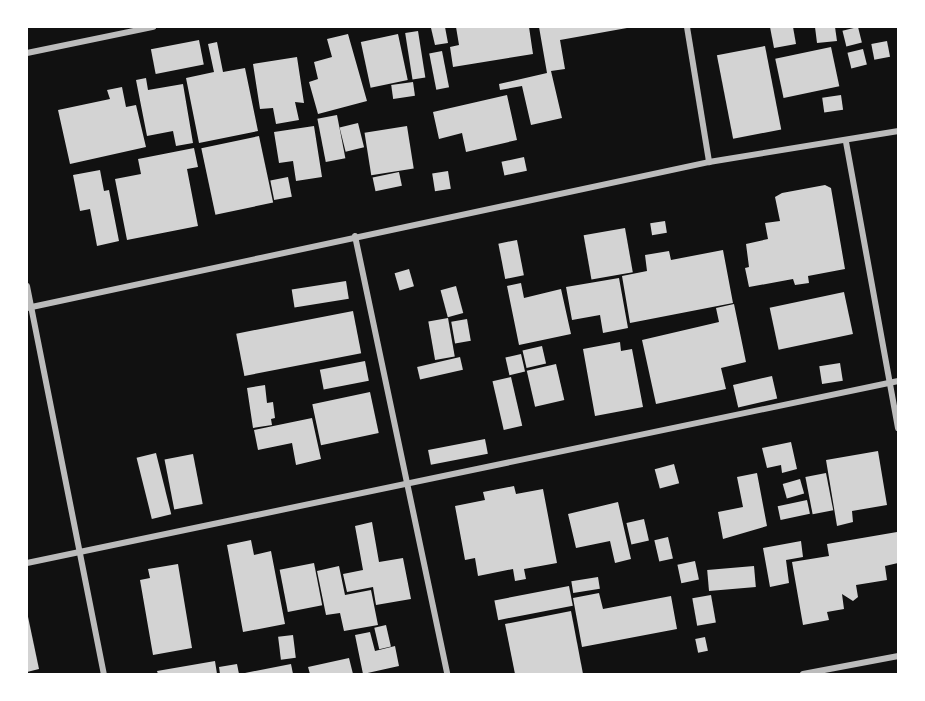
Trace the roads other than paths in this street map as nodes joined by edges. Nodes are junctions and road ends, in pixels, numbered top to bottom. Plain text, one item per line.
1 (153, 27) edge
2 (687, 27) edge
3 (27, 53) edge
4 (898, 131) edge
5 (846, 142) junction
6 (709, 162) junction
7 (355, 236) junction
8 (27, 286) edge
9 (29, 308) edge
10 (898, 381) edge
11 (890, 383) junction
12 (898, 428) edge
13 (407, 484) junction
14 (80, 552) junction
15 (27, 563) edge
16 (898, 656) edge
17 (104, 674) edge
18 (447, 674) edge
19 (803, 674) edge

1 - 3 street
2 - 6 street
4 - 5 street
5 - 6 street
5 - 11 street
6 - 7 street
7 - 9 street
7 - 13 street
8 - 9 street
9 - 14 street
10 - 11 street
11 - 12 street
11 - 13 street
13 - 14 street
13 - 18 street
14 - 15 street
14 - 17 street
16 - 19 street

